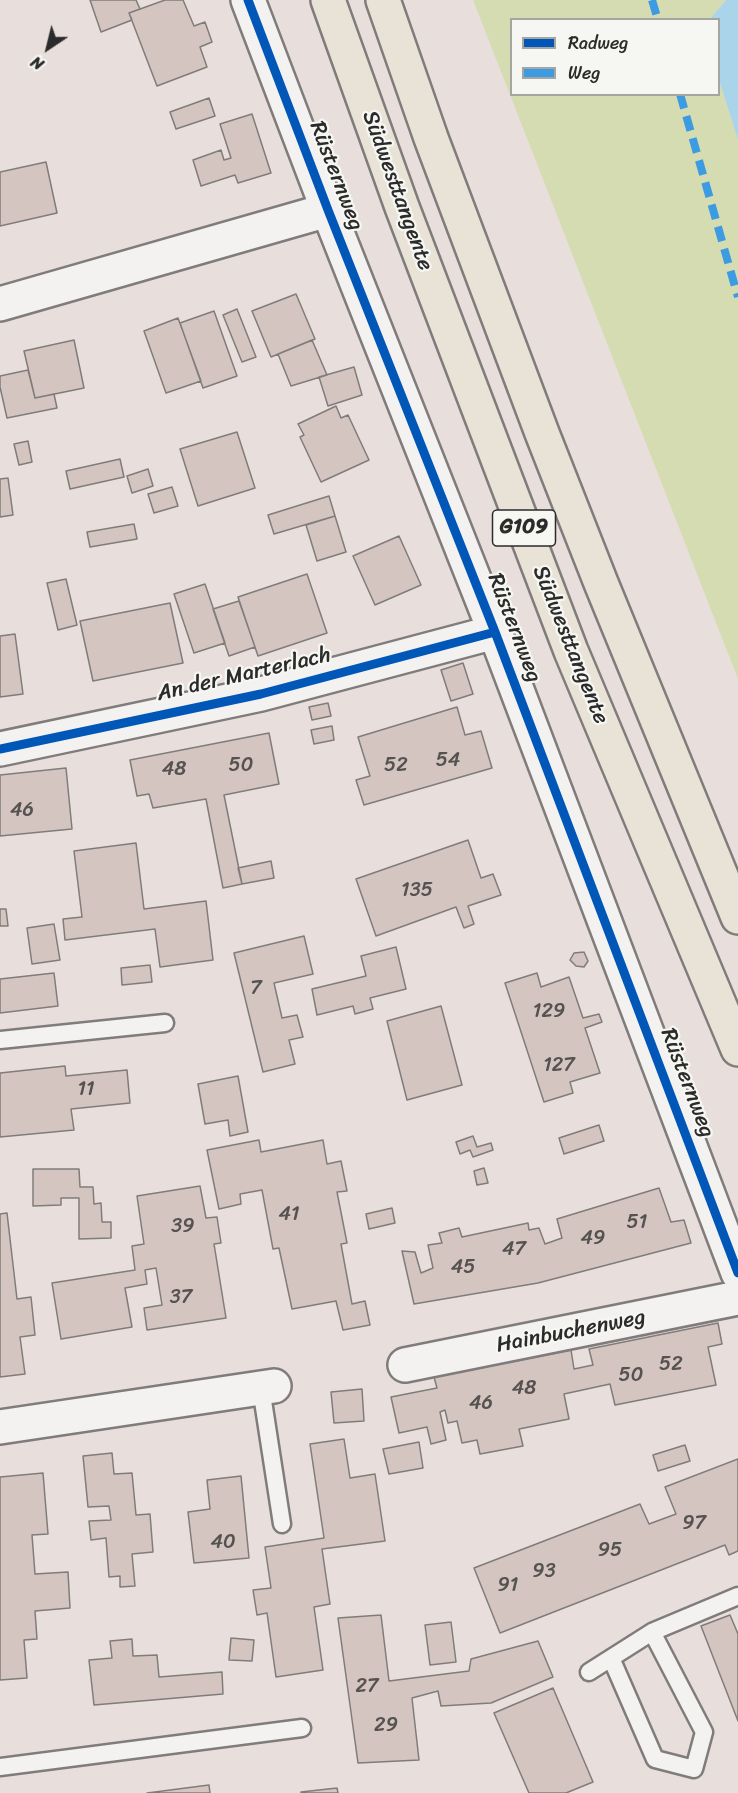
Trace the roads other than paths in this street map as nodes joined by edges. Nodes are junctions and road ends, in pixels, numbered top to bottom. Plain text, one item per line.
1 (248, 0) edge
2 (328, 0) edge
3 (383, 0) edge
4 (328, 210) junction
5 (0, 304) edge
6 (495, 632) junction
7 (0, 749) edge
8 (738, 917) edge
9 (165, 1023) dead end
10 (0, 1040) edge
11 (738, 1049) edge
12 (738, 1273) edge
13 (738, 1298) edge
14 (405, 1365) dead end
15 (267, 1387) joint
16 (0, 1427) edge
17 (282, 1524) dead end
18 (738, 1596) edge
19 (652, 1632) junction
20 (611, 1658) junction
21 (589, 1672) dead end
22 (302, 1728) dead end
23 (0, 1767) edge

1 - 4 street, Rüsternweg
2 - 11 highway, Südwesttangente / G109
3 - 8 highway, G109
4 - 5 street, Rüsternweg
4 - 6 street, Rüsternweg
6 - 7 street, An der Marterlach
6 - 12 street, Rüsternweg
9 - 10 lane
13 - 14 street, Hainbuchenweg
15 - 16 street
15 - 17 lane
18 - 19 lane
19 - 20 lane
19 - 20 lane
20 - 21 lane
22 - 23 lane

